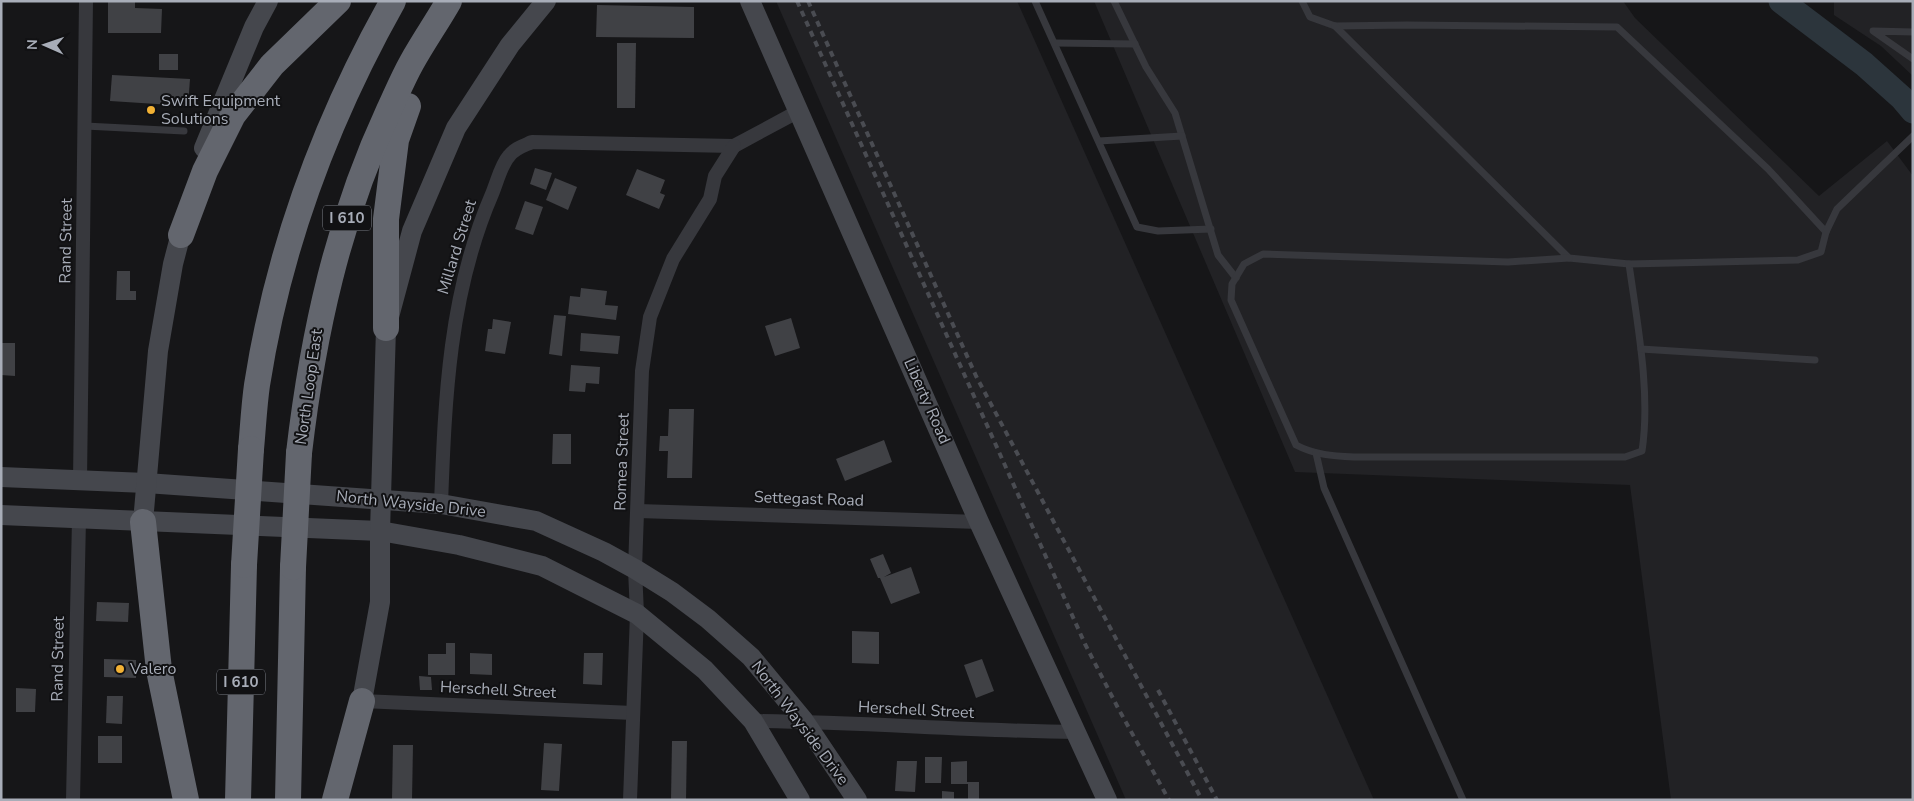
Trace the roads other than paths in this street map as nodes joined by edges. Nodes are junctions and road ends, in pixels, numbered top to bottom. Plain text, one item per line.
1 (86, 1) edge
2 (268, 1) edge
3 (338, 1) edge
4 (393, 1) edge
5 (450, 1) edge
6 (546, 1) edge
7 (750, 1) edge
8 (1035, 1) edge
9 (1114, 1) edge
10 (1302, 1) edge
11 (1335, 26) junction
12 (1913, 32) edge
13 (1054, 43) junction
14 (1135, 44) junction
15 (1913, 59) edge
16 (799, 111) junction
17 (85, 126) junction
18 (184, 131) dead end
19 (1182, 136) junction
20 (1913, 136) edge
21 (1099, 141) junction
22 (734, 146) junction
23 (1211, 229) junction
24 (1826, 232) junction
25 (181, 235) junction
26 (1569, 258) junction
27 (1629, 264) junction
28 (1236, 278) junction
29 (386, 328) junction
30 (1641, 349) junction
31 (1815, 360) dead end
32 (1316, 453) junction
33 (1, 477) edge
34 (80, 481) junction
35 (146, 483) junction
36 (381, 499) junction
37 (441, 504) junction
38 (638, 511) junction
39 (1, 515) edge
40 (79, 519) junction
41 (143, 522) junction
42 (979, 522) junction
43 (380, 531) junction
44 (635, 569) junction
45 (637, 614) junction
46 (362, 700) junction
47 (633, 714) junction
48 (753, 721) junction
49 (804, 722) junction
50 (1078, 732) junction
51 (73, 800) edge
52 (186, 800) edge
53 (238, 800) edge
54 (288, 800) edge
55 (335, 800) edge
56 (630, 800) edge
57 (800, 800) edge
58 (857, 800) edge
59 (1107, 800) edge
60 (1463, 800) edge

1 - 17 street, Rand Street
2 - 25 main road
3 - 25 highway
4 - 53 highway, I 610, bridge
5 - 29 highway
5 - 54 highway, North Loop East / I 610, bridge
6 - 29 main road
7 - 16 main road, Liberty Road
8 - 13 lane
9 - 14 lane
10 - 11 lane
11 - 24 lane
11 - 26 lane
12 - 15 lane
13 - 14 lane
13 - 21 lane
14 - 19 lane
16 - 22 street, Millard Street
16 - 42 main road, Liberty Road
17 - 18 lane
17 - 34 street, Rand Street
19 - 21 lane
19 - 23 lane
20 - 24 lane
21 - 23 lane
22 - 37 street, Millard Street
22 - 38 street, Romea Street
23 - 28 lane
24 - 27 lane
25 - 35 main road
26 - 27 lane
26 - 28 lane
27 - 30 lane
28 - 32 lane
29 - 36 main road
30 - 31 lane
30 - 32 lane
32 - 60 lane
33 - 34 main road, North Wayside Drive
34 - 35 main road, North Wayside Drive
35 - 36 main road, North Wayside Drive
35 - 41 main road
36 - 37 main road, North Wayside Drive
36 - 43 main road
37 - 44 main road, North Wayside Drive
38 - 42 street, Settegast Road
38 - 44 street, Romea Street
39 - 40 main road, North Wayside Drive
40 - 41 main road, North Wayside Drive
40 - 51 street, Rand Street
41 - 43 main road, North Wayside Drive
41 - 52 highway
42 - 50 main road, Liberty Road
43 - 45 main road, North Wayside Drive
43 - 46 main road
44 - 45 street, Romea Street
44 - 49 main road, North Wayside Drive
45 - 47 street, Romea Street
45 - 48 main road, North Wayside Drive
46 - 47 street, Herschell Street
46 - 55 highway
47 - 56 street, Romea Street
48 - 49 street, Herschell Street
48 - 57 main road, North Wayside Drive
49 - 50 street, Herschell Street
49 - 58 main road, North Wayside Drive
50 - 59 main road, Liberty Road

